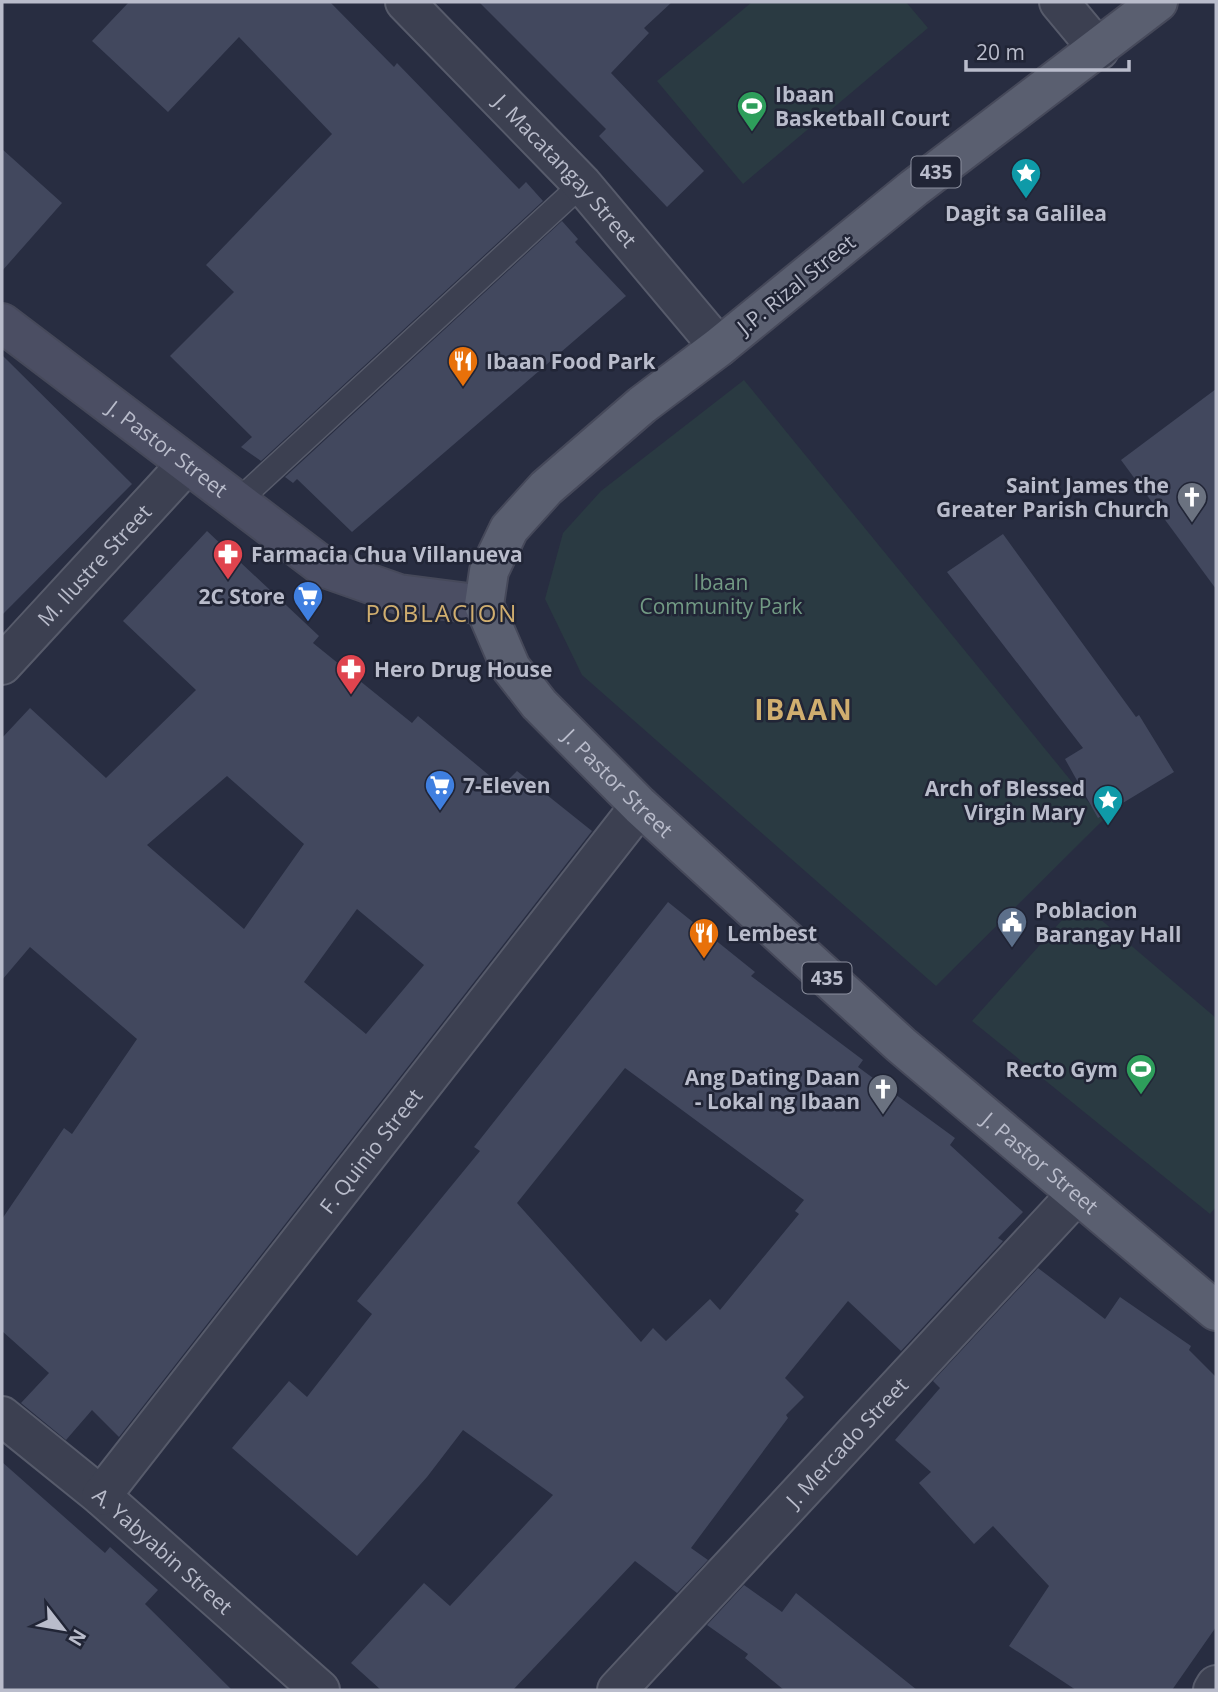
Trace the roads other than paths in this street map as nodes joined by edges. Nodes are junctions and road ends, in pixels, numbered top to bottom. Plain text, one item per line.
1 (405, 2) edge
2 (1059, 2) edge
3 (1158, 2) edge
4 (1099, 50) junction
5 (582, 184) junction
6 (2, 323) edge
7 (719, 347) junction
8 (187, 464) junction
9 (236, 503) junction
10 (484, 605) junction
11 (2, 665) edge
12 (640, 806) junction
13 (1077, 1194) junction
14 (1216, 1311) edge
15 (2, 1416) edge
16 (101, 1496) junction
17 (1216, 1685) edge
18 (320, 1690) edge
19 (617, 1690) edge
20 (1213, 1690) edge

1 - 5 street, J. Macatangay Street
2 - 4 street
3 - 4 main road, J.P. Rizal Street / 435
4 - 7 main road, J.P. Rizal Street / 435
5 - 7 street, J. Macatangay Street
5 - 9 lane
6 - 8 main road, J. Pastor Street
7 - 10 main road, J.P. Rizal Street / 435
8 - 9 main road, J. Pastor Street
8 - 11 street, M. Ilustre Street
9 - 10 main road, J. Pastor Street
10 - 12 main road, J. Pastor Street / 435
12 - 13 main road, J. Pastor Street / 435
12 - 16 street, F. Quinio Street
13 - 14 main road, J. Pastor Street / 435
13 - 19 street, J. Mercado Street
15 - 16 street, A. Yabyabin Street
16 - 18 street, A. Yabyabin Street
17 - 20 street

